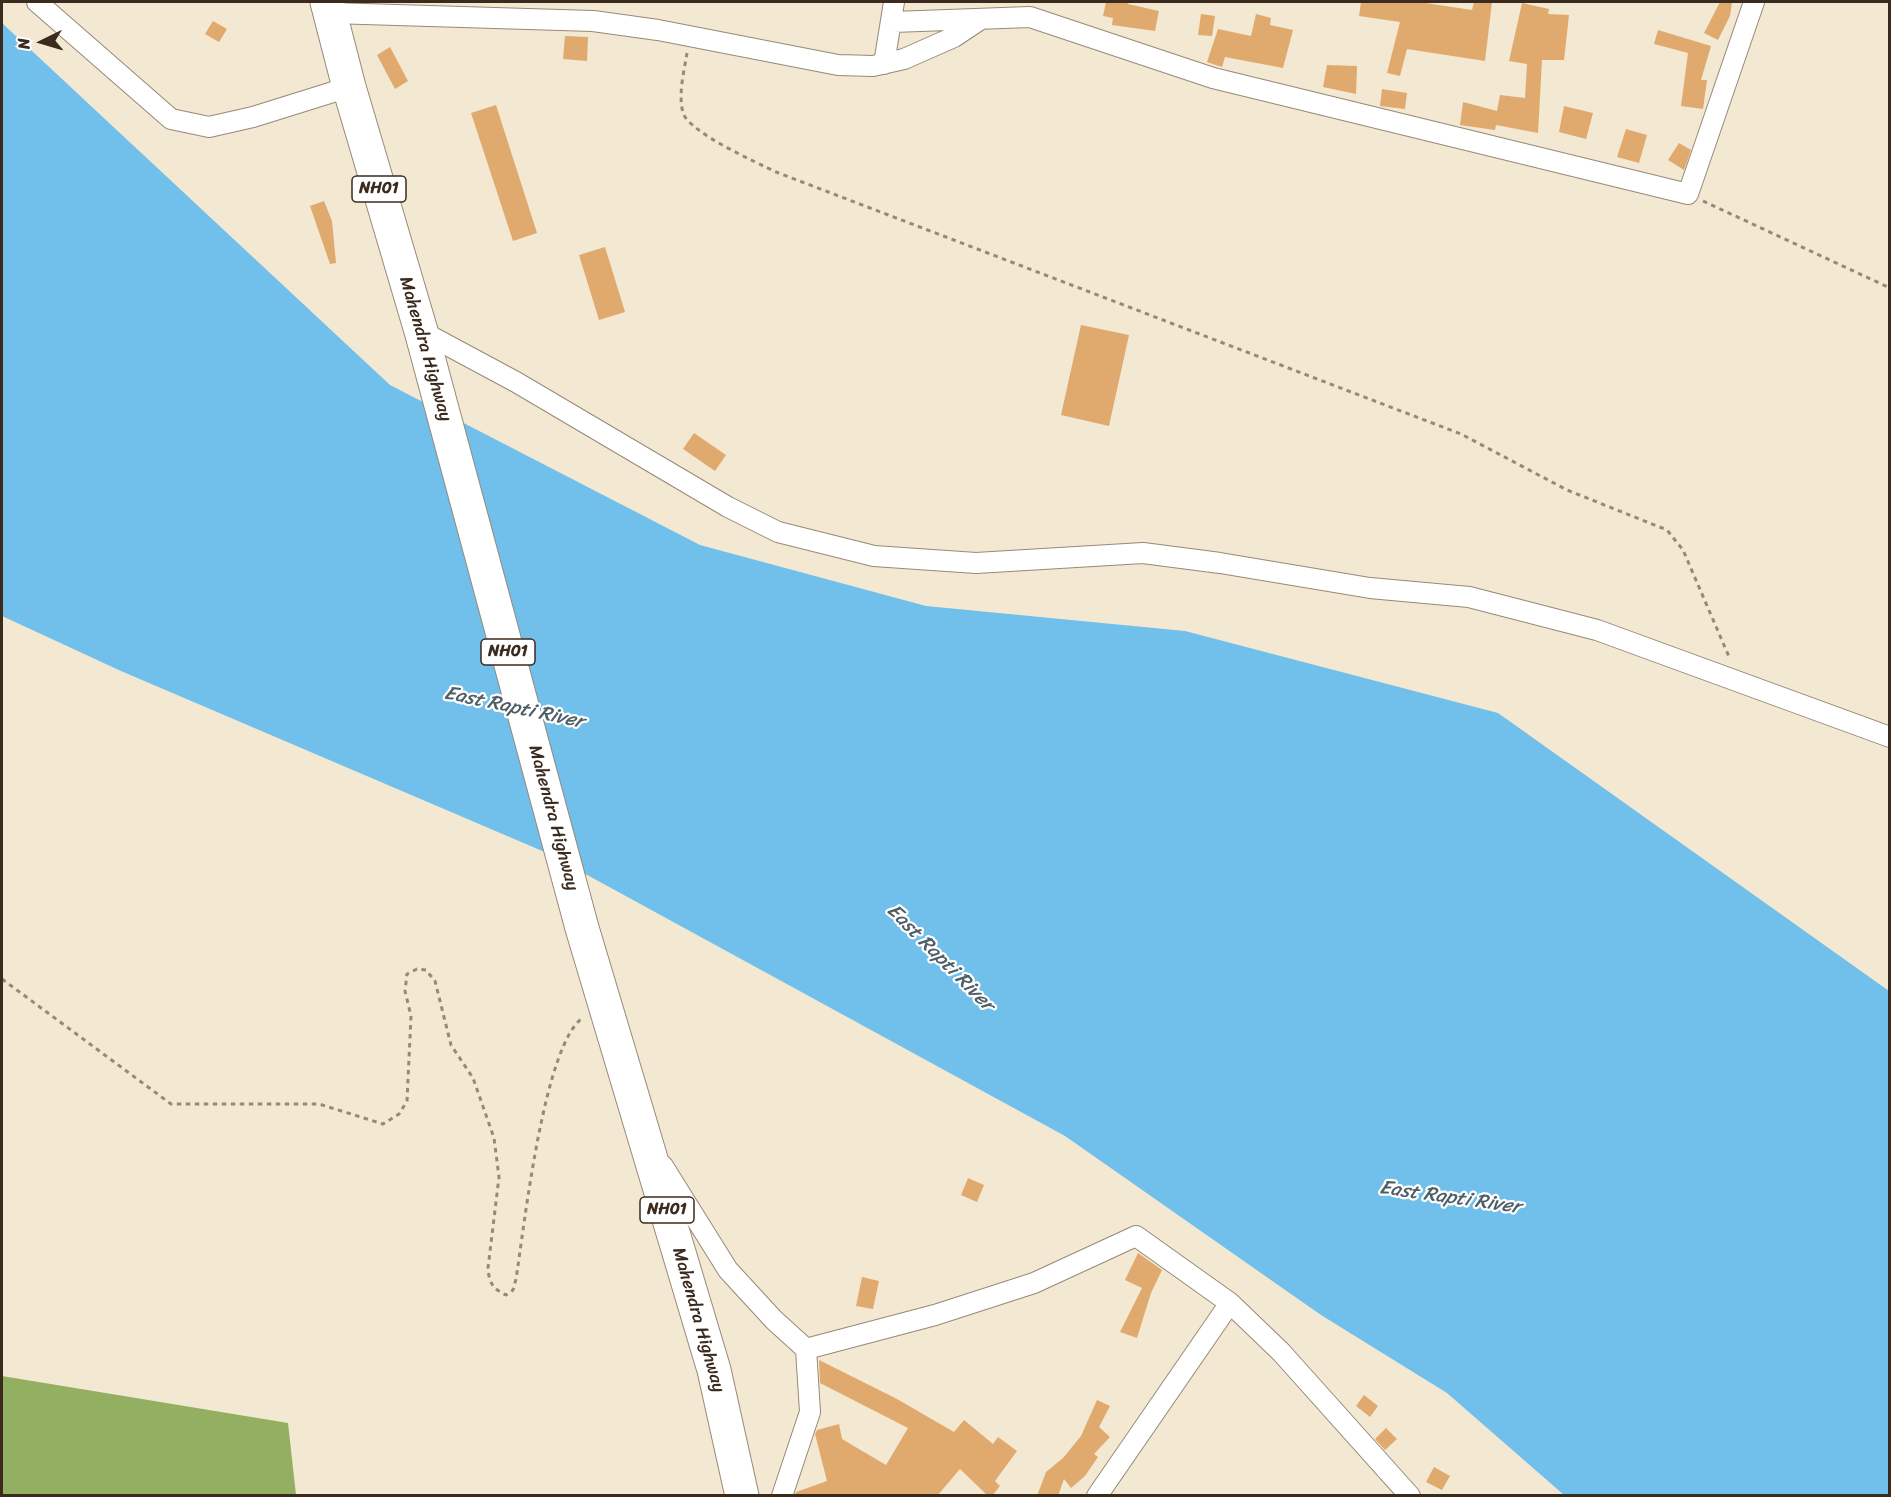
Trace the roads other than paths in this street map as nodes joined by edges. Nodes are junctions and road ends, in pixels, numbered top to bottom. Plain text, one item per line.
1 (37, 2) edge
2 (894, 2) edge
3 (1754, 2) edge
4 (329, 7) edge
5 (981, 19) junction
6 (892, 22) junction
7 (884, 64) junction
8 (348, 87) junction
9 (421, 331) junction
10 (1890, 737) edge
11 (647, 1142) junction
12 (1230, 1303) junction
13 (806, 1349) junction
14 (742, 1496) edge
15 (782, 1496) edge
16 (1097, 1496) edge
17 (1410, 1496) edge

1 - 8 street
2 - 6 street
3 - 5 street
4 - 7 street
4 - 8 highway, Mahendra Highway / NH01
5 - 6 street
5 - 7 street
6 - 7 street
8 - 9 highway, Mahendra Highway / NH01
9 - 10 street
9 - 11 highway, Mahendra Highway / NH01
11 - 13 street
11 - 14 highway, Mahendra Highway / NH01
12 - 13 street
12 - 16 street
12 - 17 street
13 - 15 street

